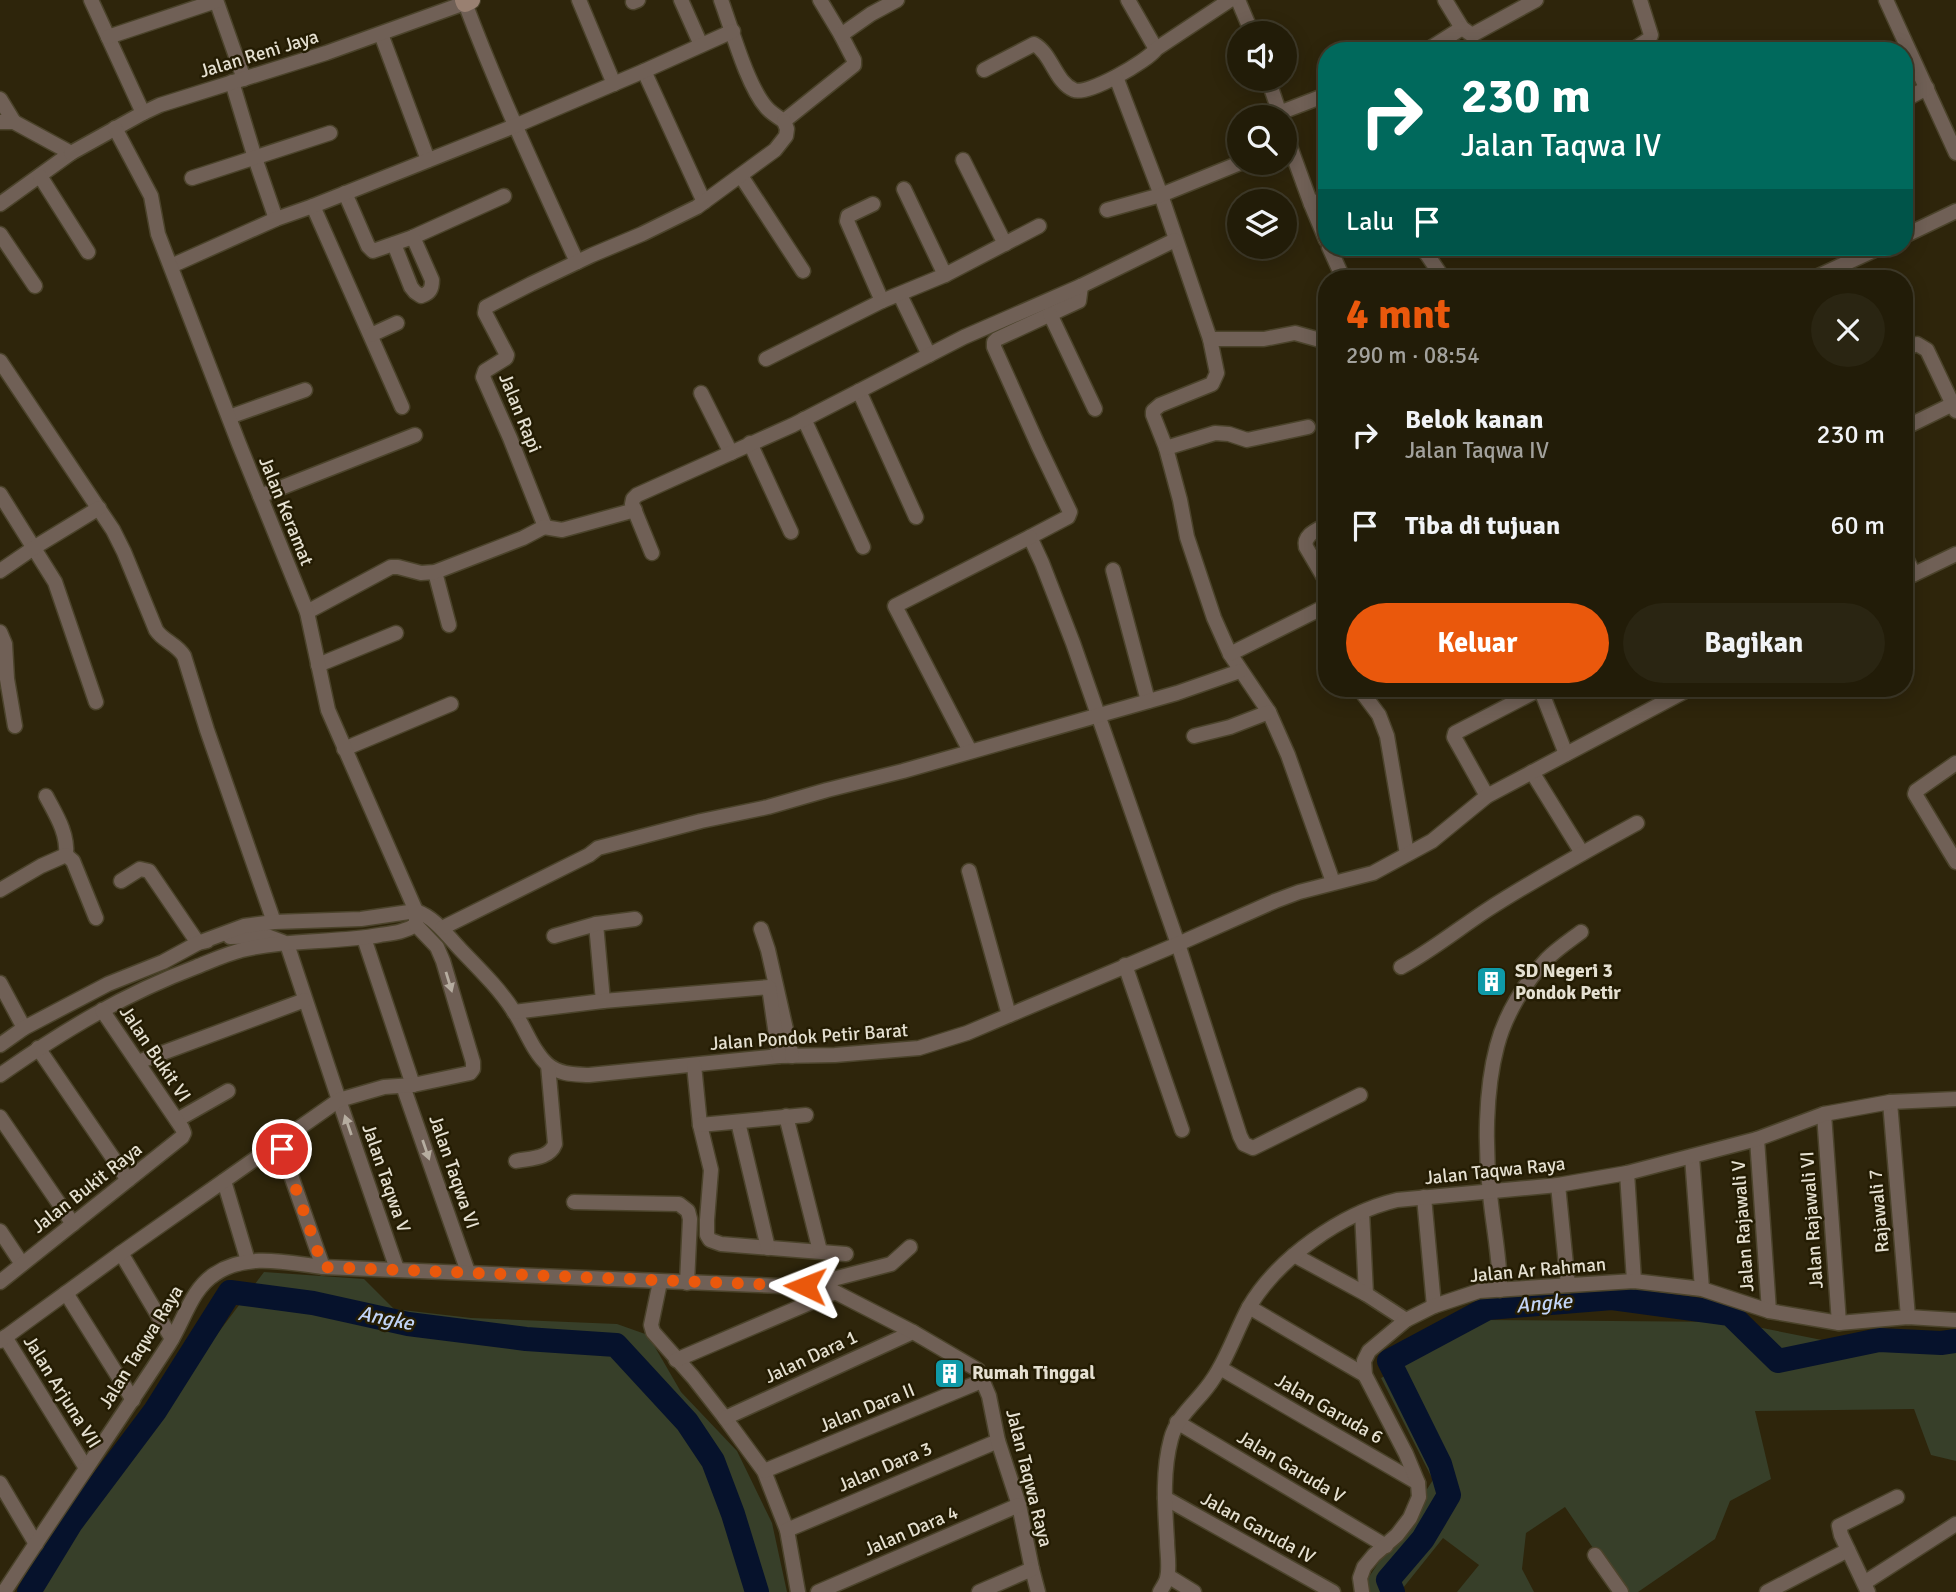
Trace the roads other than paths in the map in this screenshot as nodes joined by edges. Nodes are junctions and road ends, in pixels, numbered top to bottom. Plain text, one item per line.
1 (91, 0) edge
2 (579, 0) edge
3 (681, 0) edge
4 (721, 0) edge
5 (820, 0) edge
6 (897, 0) edge
7 (1128, 0) edge
8 (1230, 0) edge
9 (1238, 0) edge
10 (1445, 0) edge
11 (1536, 0) edge
12 (1640, 0) edge
13 (1886, 0) edge
14 (216, 1) edge
15 (466, 1) edge
16 (1247, 21) edge
17 (1462, 28) junction
18 (733, 31) junction
19 (381, 34) junction
20 (841, 35) junction
21 (108, 37) junction
22 (1440, 42) edge
23 (1644, 42) edge
24 (1906, 42) edge
25 (701, 45) junction
26 (1156, 49) junction
27 (1913, 58) edge
28 (984, 70) dead end
29 (645, 71) junction
30 (1116, 77) junction
31 (238, 80) junction
32 (614, 84) junction
33 (1927, 88) junction
34 (1913, 95) edge
35 (1318, 98) edge
36 (0, 99) edge
37 (1297, 108) edge
38 (143, 113) junction
39 (784, 121) junction
40 (7, 122) edge
41 (517, 125) junction
42 (115, 128) junction
43 (330, 133) dead end
44 (71, 153) junction
45 (1956, 153) edge
46 (255, 158) junction
47 (428, 160) junction
48 (963, 160) dead end
49 (1227, 168) edge
50 (1297, 168) edge
51 (40, 176) junction
52 (741, 176) junction
53 (192, 178) dead end
54 (904, 189) dead end
55 (345, 193) junction
56 (1161, 195) junction
57 (503, 197) dead end
58 (1318, 201) edge
59 (704, 202) junction
60 (0, 204) edge
61 (873, 204) dead end
62 (1311, 204) junction
63 (313, 206) junction
64 (1107, 210) dead end
65 (1956, 211) edge
66 (276, 219) junction
67 (1318, 221) edge
68 (1039, 226) dead end
69 (1913, 232) edge
70 (0, 234) edge
71 (413, 237) junction
72 (1175, 240) junction
73 (394, 244) junction
74 (1005, 244) junction
75 (88, 252) dead end
76 (1862, 256) edge
77 (577, 262) junction
78 (171, 266) junction
79 (1831, 270) edge
80 (803, 271) dead end
81 (945, 275) junction
82 (35, 286) dead end
83 (1081, 286) junction
84 (900, 295) junction
85 (882, 301) junction
86 (1050, 314) junction
87 (397, 323) dead end
88 (371, 335) junction
89 (1210, 339) junction
90 (1318, 340) edge
91 (1913, 346) edge
92 (929, 355) junction
93 (766, 359) dead end
94 (0, 361) edge
95 (305, 390) dead end
96 (859, 391) junction
97 (701, 393) dead end
98 (402, 407) dead end
99 (1954, 407) edge
100 (1096, 409) dead end
101 (229, 417) junction
102 (804, 419) junction
103 (1913, 424) edge
104 (1308, 427) dead end
105 (415, 435) dead end
106 (750, 443) junction
107 (1166, 448) junction
108 (731, 453) junction
109 (0, 494) edge
110 (260, 496) junction
111 (99, 509) junction
112 (635, 510) junction
113 (916, 517) dead end
114 (544, 527) junction
115 (1318, 530) edge
116 (790, 533) dead end
117 (1030, 537) junction
118 (35, 547) junction
119 (863, 547) dead end
120 (652, 553) dead end
121 (1956, 554) edge
122 (1318, 567) edge
123 (1113, 570) dead end
124 (0, 571) edge
125 (435, 572) junction
126 (1913, 575) edge
127 (1318, 610) edge
128 (307, 612) junction
129 (449, 625) dead end
130 (0, 632) edge
131 (396, 633) dead end
132 (1230, 654) junction
133 (318, 665) junction
134 (1240, 671) junction
135 (1366, 697) edge
136 (1524, 697) edge
137 (1544, 697) edge
138 (1674, 697) edge
139 (1148, 701) junction
140 (96, 702) dead end
141 (451, 704) dead end
142 (1269, 712) junction
143 (1097, 716) junction
144 (15, 726) dead end
145 (1194, 736) dead end
146 (344, 749) junction
147 (970, 751) junction
148 (1566, 754) junction
149 (1956, 763) edge
150 (1532, 772) junction
151 (46, 796) dead end
152 (1487, 796) junction
153 (1637, 823) dead end
154 (1951, 843) edge
155 (1582, 853) junction
156 (1407, 854) junction
157 (66, 855) junction
158 (1956, 862) edge
159 (969, 871) dead end
160 (121, 880) dead end
161 (1333, 882) junction
162 (0, 890) edge
163 (96, 918) dead end
164 (416, 918) junction
165 (635, 919) dead end
166 (274, 922) junction
167 (596, 924) junction
168 (442, 928) junction
169 (761, 929) dead end
170 (1581, 932) dead end
171 (554, 936) dead end
172 (364, 938) junction
173 (198, 943) junction
174 (287, 944) junction
175 (1178, 944) junction
176 (1125, 965) junction
177 (1401, 967) dead end
178 (0, 983) edge
179 (305, 1000) junction
180 (604, 1001) junction
181 (102, 1010) junction
182 (514, 1012) junction
183 (1009, 1015) junction
184 (24, 1028) junction
185 (0, 1045) edge
186 (38, 1048) junction
187 (785, 1056) junction
188 (138, 1062) junction
189 (548, 1065) junction
190 (694, 1065) junction
191 (0, 1075) edge
192 (408, 1085) junction
193 (228, 1091) dead end
194 (1360, 1095) dead end
195 (339, 1100) junction
196 (1956, 1100) edge
197 (1890, 1102) junction
198 (1824, 1114) junction
199 (806, 1115) dead end
200 (786, 1116) junction
201 (0, 1117) edge
202 (177, 1120) junction
203 (738, 1122) junction
204 (700, 1125) junction
205 (1182, 1130) dead end
206 (1756, 1139) junction
207 (279, 1140) junction
208 (1692, 1157) junction
209 (516, 1161) dead end
210 (1627, 1173) junction
211 (128, 1180) junction
212 (224, 1181) junction
213 (1558, 1185) junction
214 (1489, 1190) junction
215 (1424, 1197) junction
216 (574, 1202) dead end
217 (1362, 1212) junction
218 (73, 1224) junction
219 (0, 1231) edge
220 (911, 1247) dead end
221 (768, 1248) junction
222 (820, 1251) junction
223 (121, 1253) junction
224 (846, 1254) dead end
225 (1294, 1255) junction
226 (248, 1261) junction
227 (22, 1264) junction
228 (323, 1267) junction
229 (397, 1269) junction
230 (468, 1272) junction
231 (1633, 1281) junction
232 (0, 1282) edge
233 (660, 1282) junction
234 (687, 1283) junction
235 (1568, 1285) junction
236 (805, 1286) junction
237 (1702, 1289) junction
238 (1500, 1290) junction
239 (835, 1292) junction
240 (66, 1293) junction
241 (1367, 1294) junction
242 (1434, 1306) junction
243 (1250, 1307) junction
244 (1769, 1311) junction
245 (1908, 1317) junction
246 (1406, 1320) junction
247 (1956, 1320) edge
248 (1839, 1323) junction
249 (913, 1332) junction
250 (3, 1339) edge
251 (173, 1339) junction
252 (676, 1360) junction
253 (1220, 1368) junction
254 (1365, 1375) junction
255 (984, 1380) junction
256 (133, 1400) junction
257 (726, 1418) junction
258 (1177, 1422) junction
259 (998, 1441) junction
260 (86, 1468) junction
261 (764, 1471) junction
262 (0, 1483) edge
263 (1418, 1483) junction
264 (1165, 1497) junction
265 (1897, 1497) dead end
266 (1019, 1505) junction
267 (1956, 1524) edge
268 (787, 1530) junction
269 (36, 1544) junction
270 (1385, 1546) junction
271 (1848, 1550) junction
272 (1595, 1555) dead end
273 (1032, 1569) junction
274 (1168, 1576) junction
275 (1866, 1587) edge
276 (4, 1592) edge
277 (798, 1592) edge
278 (818, 1592) edge
279 (979, 1592) edge
280 (1038, 1592) edge
281 (1160, 1592) edge
282 (1194, 1592) edge
283 (1333, 1592) edge
284 (1362, 1592) edge
285 (1621, 1592) edge
286 (1768, 1592) edge

1 - 21 street
2 - 32 street
3 - 25 street
4 - 18 street
5 - 20 street
6 - 20 street
7 - 26 street
8 - 26 street
9 - 16 street
10 - 17 street
11 - 17 street
12 - 23 street
13 - 24 street
14 - 21 street
14 - 31 street
15 - 19 street, Jalan Reni Jaya
15 - 41 street
17 - 22 street
18 - 25 street
18 - 39 street
19 - 31 street, Jalan Reni Jaya
19 - 47 street
20 - 39 street
21 - 38 street
25 - 29 street
26 - 30 street
27 - 33 street
28 - 30 street
29 - 32 street
29 - 59 street
30 - 56 street
31 - 38 street, Jalan Reni Jaya
31 - 46 street
32 - 41 street
33 - 34 street
33 - 45 street
35 - 37 street
36 - 40 street
38 - 42 street, Jalan Reni Jaya
39 - 52 street, Jalan Rapi
40 - 44 street
41 - 47 street
41 - 77 street
42 - 44 street, Jalan Reni Jaya
42 - 78 street, Jalan Keramat
43 - 46 street
44 - 51 street, Jalan Reni Jaya
46 - 53 street
46 - 66 street
47 - 55 street
48 - 74 street
49 - 56 street
50 - 62 street
51 - 60 street, Jalan Reni Jaya
51 - 75 street
52 - 59 street, Jalan Rapi
52 - 80 street
54 - 81 street
55 - 63 street
55 - 73 street
56 - 64 street
56 - 72 street
57 - 71 street
58 - 62 street
59 - 77 street, Jalan Rapi
61 - 85 street
62 - 67 street
63 - 66 street
63 - 88 street
65 - 69 street
66 - 78 street
68 - 74 street
70 - 82 street
71 - 73 street
71 - 73 street
72 - 83 street
72 - 89 street
74 - 81 street
76 - 79 street
77 - 114 street, Jalan Rapi
78 - 101 street, Jalan Keramat
81 - 84 street
83 - 86 street
83 - 92 street
84 - 85 street
84 - 92 street
85 - 93 street
86 - 100 street
86 - 117 street
87 - 88 street
88 - 98 street
89 - 90 street
89 - 107 street
91 - 99 street
92 - 96 street
94 - 111 street
95 - 101 street
96 - 102 street
96 - 113 street
97 - 108 street
99 - 103 street
101 - 110 street, Jalan Keramat
102 - 106 street
102 - 119 street
104 - 107 street
105 - 110 street
106 - 108 street
106 - 116 street
107 - 132 street
108 - 112 street
109 - 118 street
110 - 128 street, Jalan Keramat
111 - 118 street
111 - 166 street
112 - 114 street
112 - 120 street
114 - 125 street
115 - 122 street
117 - 143 street
117 - 147 street
118 - 124 street
118 - 140 street
121 - 126 street
123 - 139 street
125 - 128 street
125 - 129 street
127 - 132 street
128 - 133 street, Jalan Keramat
130 - 144 street
131 - 133 street
132 - 134 street
133 - 146 street, Jalan Keramat
134 - 139 street
134 - 142 street
135 - 156 street
136 - 152 street
137 - 148 street
138 - 148 street, Jalan Pondok Petir Barat
139 - 143 street
141 - 146 street
142 - 145 street
142 - 161 street
143 - 147 street
143 - 175 street
146 - 164 street, Jalan Keramat
147 - 168 street
148 - 150 street, Jalan Pondok Petir Barat
149 - 154 street
150 - 152 street, Jalan Pondok Petir Barat
150 - 155 street
151 - 157 street
152 - 156 street, Jalan Pondok Petir Barat
153 - 155 street
154 - 158 street
155 - 177 street
156 - 161 street, Jalan Pondok Petir Barat
157 - 162 street
157 - 163 street
159 - 183 street
160 - 173 street
161 - 175 street, Jalan Pondok Petir Barat
164 - 166 street
164 - 168 street
164 - 172 street
164 -> 192 street
165 - 167 street
166 - 173 street
167 - 171 street
167 - 180 street
168 - 182 street
169 - 187 street
170 - 214 street
172 - 174 street
172 - 192 street, Jalan Taqwa VI
173 - 174 street
173 - 184 street
174 - 179 street, Jalan Taqwa V
174 - 181 street
175 - 176 street, Jalan Pondok Petir Barat
175 - 194 street
176 - 183 street, Jalan Pondok Petir Barat
176 - 205 street
178 - 184 street
179 - 188 street
179 - 195 street, Jalan Taqwa V
180 - 182 street
180 - 187 street
181 - 186 street
181 - 188 street, Jalan Bukit VI
182 - 189 street
183 - 187 street, Jalan Pondok Petir Barat
184 - 185 street
186 - 191 street
186 - 211 street
187 - 190 street, Jalan Pondok Petir Barat
188 - 202 street, Jalan Bukit VI
189 - 190 street, Jalan Pondok Petir Barat
189 - 209 street
190 - 204 street
192 - 195 street
192 -> 230 street, Jalan Taqwa VI
193 - 202 street
195 - 207 street
229 -> 195 street, Jalan Taqwa V
196 - 197 street, Jalan Taqwa Raya
197 - 198 street, Jalan Taqwa Raya
197 - 245 street, Rajawali 7
198 - 206 street, Jalan Taqwa Raya
198 - 248 street, Jalan Rajawali VI
199 - 200 street
200 - 203 street
200 - 222 street
201 - 218 street
202 - 211 street, Jalan Bukit Raya
203 - 204 street
203 - 221 street
204 - 221 street
206 - 208 street, Jalan Taqwa Raya
206 - 244 street, Jalan Rajawali V
207 - 212 street
207 - 228 street
208 - 210 street, Jalan Taqwa Raya
208 - 237 street
210 - 213 street, Jalan Taqwa Raya
210 - 231 street
211 - 218 street, Jalan Bukit Raya
212 - 223 street
212 - 226 street
213 - 214 street, Jalan Taqwa Raya
213 - 235 street
214 - 215 street, Jalan Taqwa Raya
214 - 238 street
215 - 217 street, Jalan Taqwa Raya
215 - 242 street
216 - 234 street
217 - 225 street, Jalan Taqwa Raya
217 - 241 street
218 - 227 street, Jalan Bukit Raya
219 - 227 street
220 - 236 street
221 - 222 street
222 - 224 street
223 - 240 street
223 - 251 street
225 - 241 street
225 - 243 street, Jalan Taqwa Raya
226 - 228 street, Jalan Taqwa Raya
226 - 251 street, Jalan Taqwa Raya
227 - 232 street, Jalan Bukit Raya
228 - 229 street, Jalan Taqwa Raya
229 - 230 street, Jalan Taqwa Raya
230 - 233 street, Jalan Taqwa Raya
231 - 235 street, Jalan Ar Rahman
231 - 237 street, Jalan Ar Rahman
233 - 234 street, Jalan Taqwa Raya
233 - 252 street
234 - 236 street, Jalan Taqwa Raya
235 - 238 street, Jalan Ar Rahman
236 - 239 street, Jalan Taqwa Raya
237 - 244 street, Jalan Ar Rahman
238 - 242 street, Jalan Ar Rahman
239 - 249 street, Jalan Taqwa Raya
239 - 252 street
240 - 250 street
240 - 256 street
241 - 246 street
242 - 246 street, Jalan Ar Rahman
243 - 253 street, Jalan Taqwa Raya
243 - 254 street
244 - 248 street, Jalan Ar Rahman
245 - 247 street, Jalan Ar Rahman
245 - 248 street, Jalan Ar Rahman
246 - 254 street, Jalan Ar Rahman
249 - 255 street, Jalan Taqwa Raya
249 - 257 street, Jalan Dara 1
250 - 260 street, Jalan Arjuna VII
251 - 256 street, Jalan Taqwa Raya
252 - 257 street
253 - 258 street, Jalan Taqwa Raya
253 - 263 street, Jalan Garuda 6
254 - 263 street
255 - 259 street, Jalan Taqwa Raya
255 - 261 street, Jalan Dara II
256 - 260 street, Jalan Taqwa Raya
257 - 261 street
258 - 264 street, Jalan Taqwa Raya
258 - 270 street, Jalan Garuda V
259 - 266 street, Jalan Taqwa Raya
259 - 268 street, Jalan Dara 3
260 - 269 street, Jalan Taqwa Raya
261 - 268 street
262 - 269 street
263 - 270 street
264 - 274 street, Jalan Taqwa Raya
264 - 283 street, Jalan Garuda IV
265 - 271 street
266 - 273 street, Jalan Taqwa Raya
266 - 278 street, Jalan Dara 4
267 - 275 street
268 - 277 street
269 - 276 street, Jalan Taqwa Raya
270 - 284 street
271 - 275 street
271 - 286 street
272 - 285 street
273 - 279 street
273 - 280 street, Jalan Taqwa Raya
274 - 281 street, Jalan Taqwa Raya
274 - 282 street

